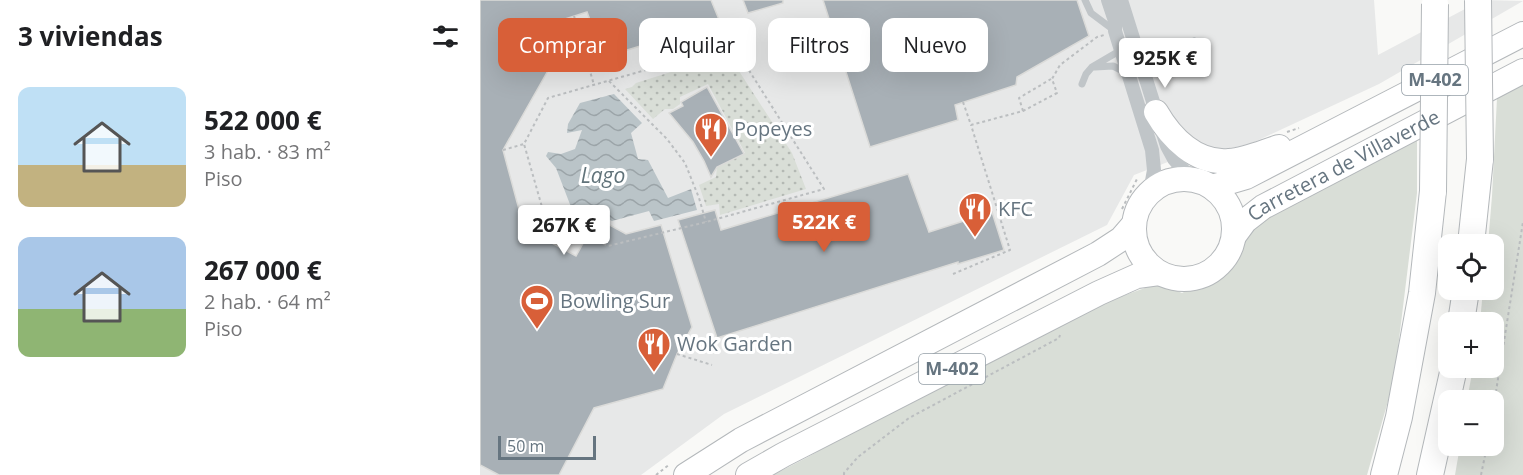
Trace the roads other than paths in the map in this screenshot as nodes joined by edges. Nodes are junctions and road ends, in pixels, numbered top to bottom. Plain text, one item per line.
1 (1085, 0) edge
2 (1108, 0) edge
3 (1121, 0) edge
4 (1478, 0) edge
5 (1435, 2) edge
6 (1115, 31) junction
7 (1523, 34) edge
8 (1194, 41) dead end
9 (1121, 50) junction
10 (1092, 67) junction
11 (1523, 71) edge
12 (1129, 73) junction
13 (1145, 76) junction
14 (1082, 84) dead end
15 (1156, 112) junction
16 (1347, 126) junction
17 (1145, 182) junction
18 (1202, 183) junction
19 (1127, 219) junction
20 (1472, 234) edge
21 (1234, 236) junction
22 (1159, 273) junction
23 (1452, 378) edge
24 (681, 468) edge
25 (748, 475) edge
26 (1384, 475) edge
27 (1430, 475) edge

1 - 6 lane
2 - 6 street
3 - 13 street
4 - 20 highway, bridge
5 - 26 highway, bridge
6 - 9 street
7 - 16 highway, Carretera de Villaverde / M-402
8 - 13 lane
9 - 10 lane
9 - 12 street
10 - 12 lane
10 - 14 lane
11 - 21 highway, Carretera de Villaverde / M-402
12 - 17 street
13 - 15 street
15 - 16 highway
15 - 18 street
16 - 18 highway, Carretera de Villaverde / M-402
17 - 18 highway, M-402
17 - 19 highway, M-402
18 - 21 highway
19 - 22 highway
19 - 24 highway, M-402
21 - 22 highway, M-402
22 - 25 highway, M-402
23 - 27 highway

